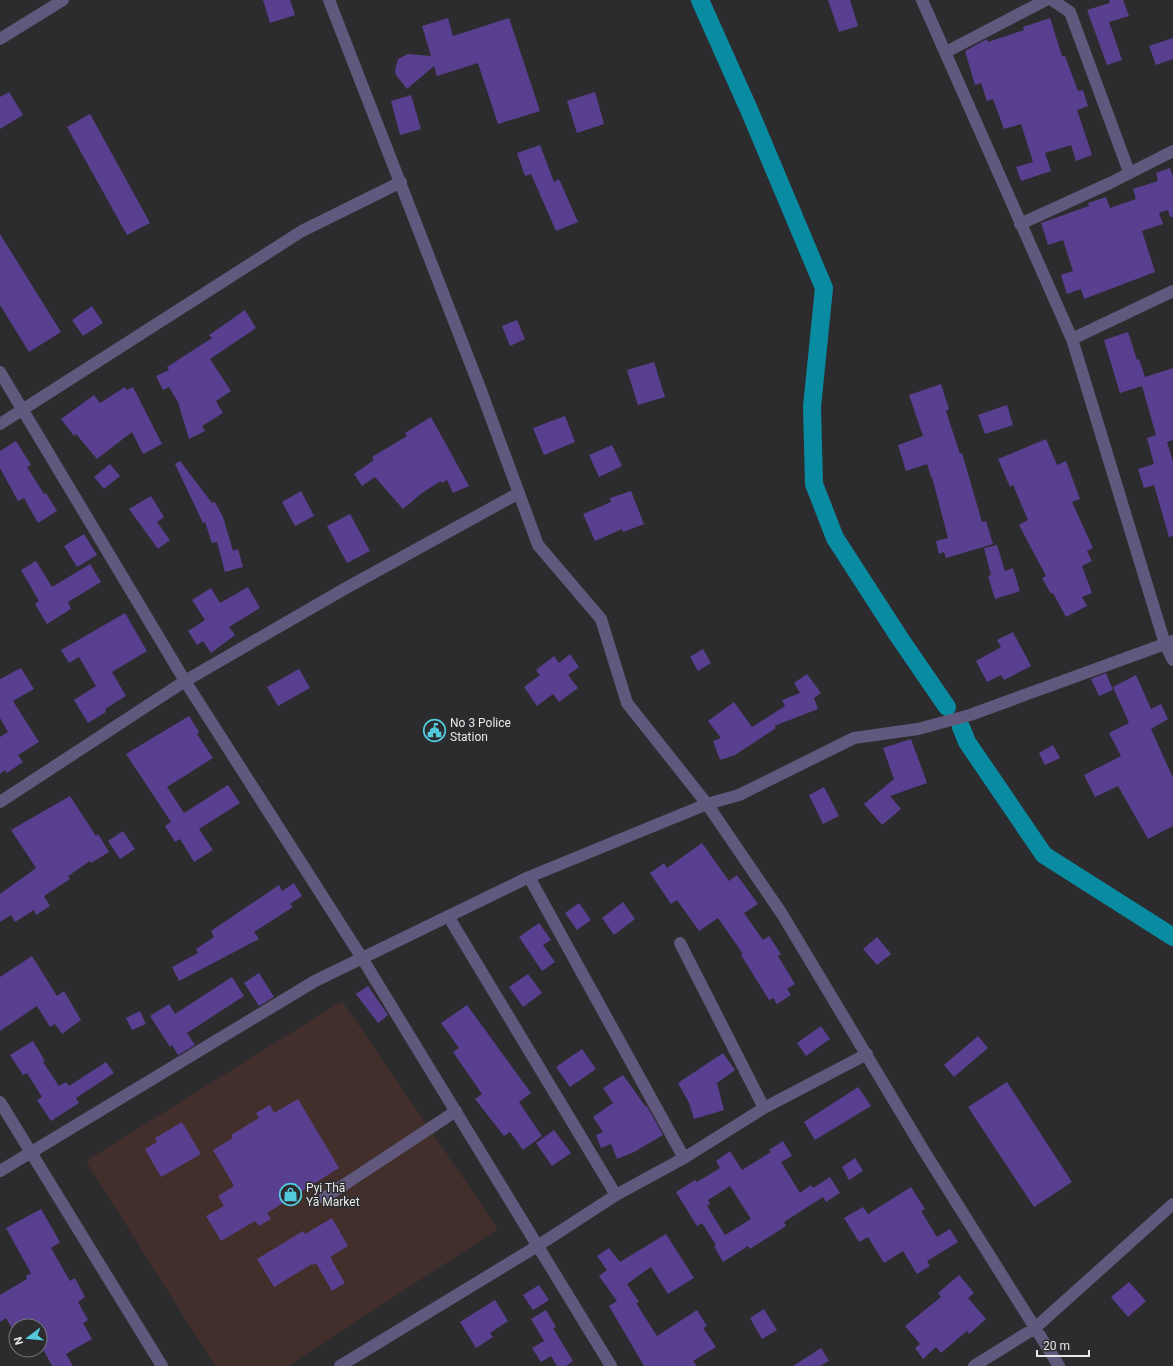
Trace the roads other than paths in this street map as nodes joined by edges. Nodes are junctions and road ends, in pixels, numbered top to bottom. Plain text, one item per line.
1 (63, 0) edge
2 (329, 0) edge
3 (922, 0) edge
4 (1046, 0) edge
5 (1052, 0) edge
6 (0, 39) edge
7 (946, 52) junction
8 (1173, 151) edge
9 (1129, 172) junction
10 (401, 182) junction
11 (1020, 224) junction
12 (1173, 291) edge
13 (1072, 339) junction
14 (0, 372) edge
15 (24, 410) junction
16 (0, 424) edge
17 (519, 493) junction
18 (1169, 642) edge
19 (1173, 660) edge
20 (185, 681) junction
21 (0, 802) edge
22 (707, 804) junction
23 (529, 877) junction
24 (448, 916) junction
25 (680, 943) dead end
26 (362, 958) junction
27 (867, 1054) junction
28 (0, 1102) edge
29 (764, 1108) junction
30 (456, 1111) junction
31 (31, 1151) junction
32 (684, 1158) junction
33 (0, 1171) edge
34 (616, 1195) junction
35 (324, 1198) dead end
36 (1173, 1204) edge
37 (538, 1245) junction
38 (1035, 1328) junction
39 (162, 1366) edge
40 (340, 1366) edge
41 (611, 1366) edge
42 (974, 1366) edge
43 (1059, 1366) edge

1 - 6 street
2 - 10 street
3 - 7 street
4 - 7 street
5 - 9 street
7 - 11 street
8 - 9 street
9 - 11 street
10 - 15 street
10 - 17 street
11 - 13 street
12 - 13 street
13 - 18 street
14 - 15 street
15 - 16 street
15 - 20 street
17 - 20 street
17 - 22 street
18 - 19 street
18 - 22 street
20 - 21 street
20 - 26 street
22 - 23 street
22 - 27 street
23 - 24 street
23 - 32 street
24 - 26 street
24 - 34 street
25 - 29 street
26 - 30 street
26 - 31 street
27 - 29 street
27 - 38 street
28 - 31 street
29 - 32 street
30 - 35 street
30 - 37 street
31 - 33 street
31 - 39 street
32 - 34 street
34 - 37 street
36 - 38 street
37 - 40 street
37 - 41 street
38 - 42 street
38 - 43 street

